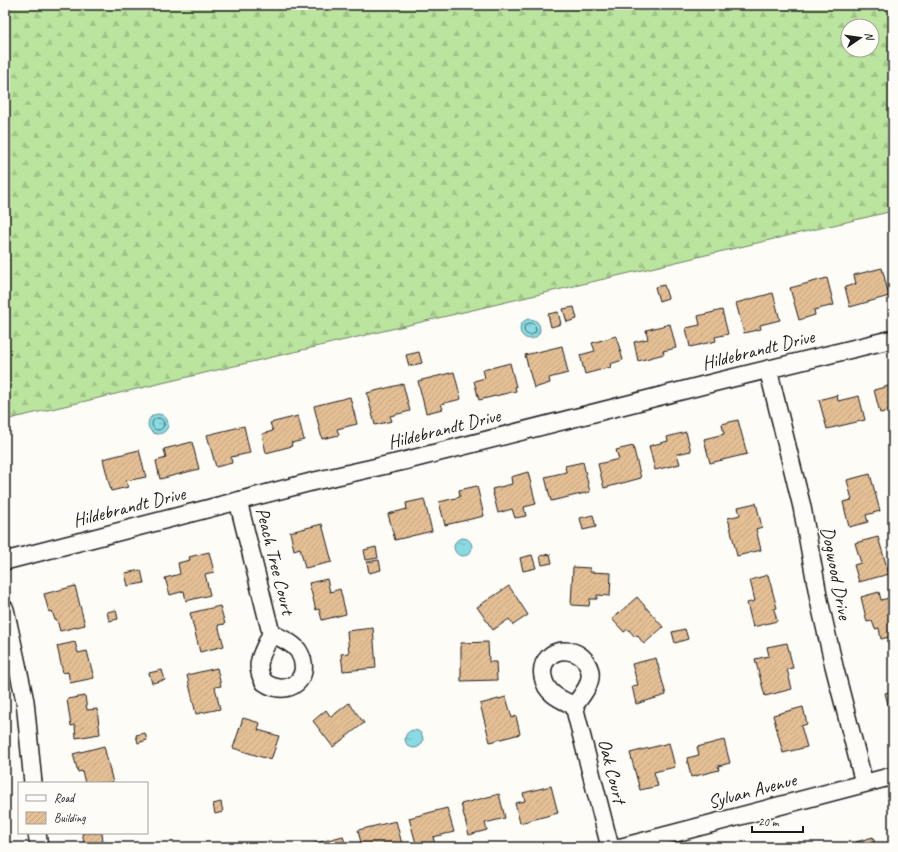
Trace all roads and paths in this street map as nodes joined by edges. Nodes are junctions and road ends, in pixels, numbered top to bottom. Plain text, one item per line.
1 (893, 339) edge
2 (768, 369) junction
3 (238, 501) junction
4 (5, 561) edge
5 (5, 609) edge
6 (271, 632) dead end
7 (574, 706) dead end
8 (893, 776) edge
9 (33, 782) edge
10 (864, 783) junction
11 (37, 834) edge
12 (39, 847) edge
13 (610, 847) edge
14 (622, 847) edge

1 - 2 street, Hildebrandt Drive
2 - 3 street, Hildebrandt Drive
2 - 10 street, Dogwood Drive
3 - 4 street, Hildebrandt Drive
3 - 6 street, Peach Tree Court
5 - 9 street
7 - 13 street, Oak Court
8 - 10 street, Sylvan Avenue
10 - 14 street, Sylvan Avenue
11 - 12 street

